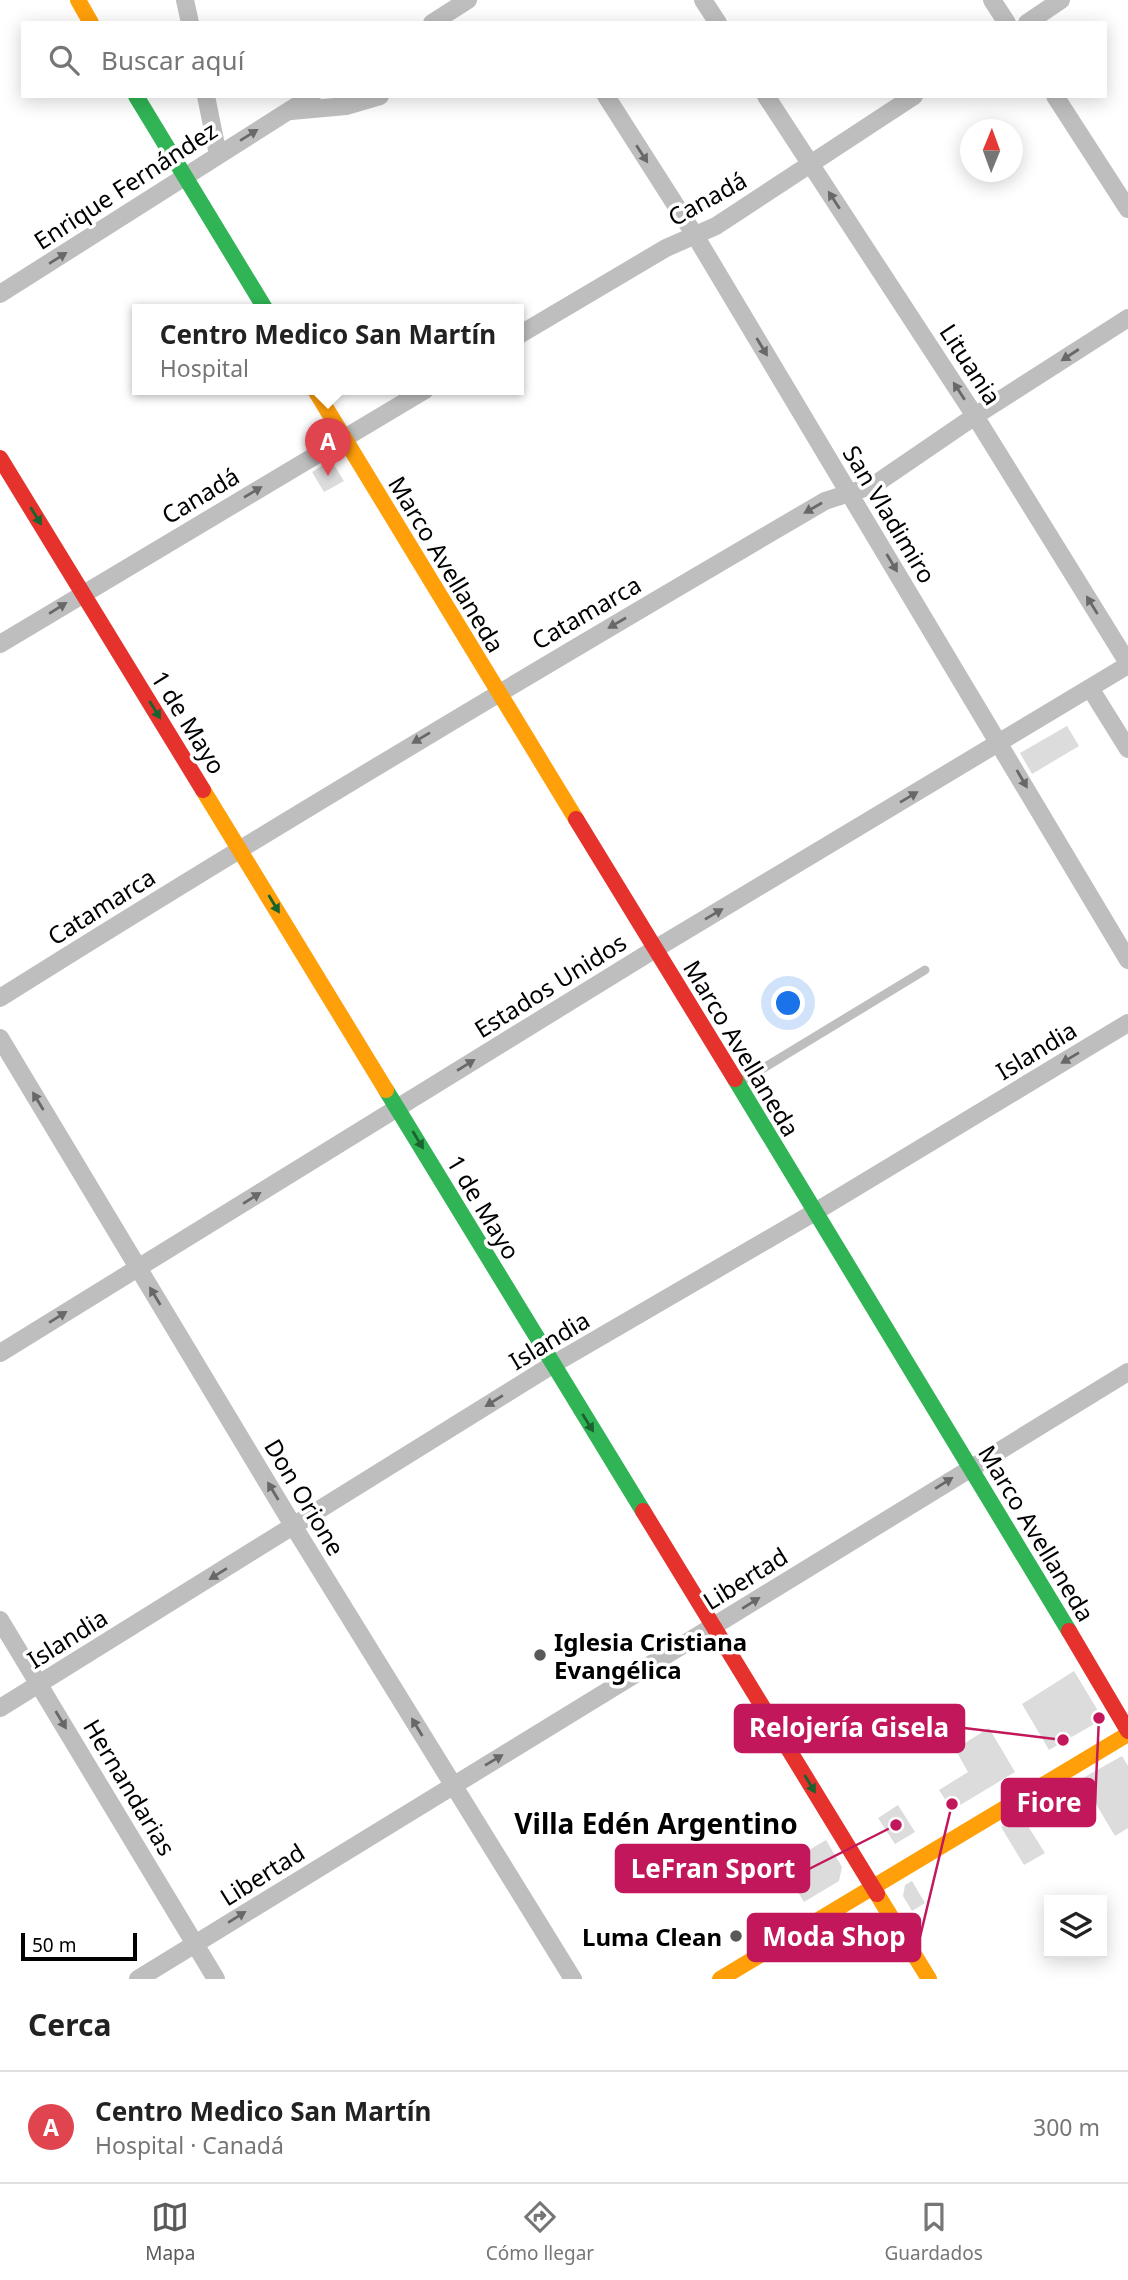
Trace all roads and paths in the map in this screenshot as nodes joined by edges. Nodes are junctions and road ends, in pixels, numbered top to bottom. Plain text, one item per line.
1 (78, 0) edge
2 (185, 0) edge
3 (432, 0) edge
4 (467, 0) edge
5 (704, 0) edge
6 (992, 0) edge
7 (1061, 0) edge
8 (90, 21) edge
9 (190, 21) edge
10 (440, 21) edge
11 (717, 21) edge
12 (1006, 21) edge
13 (1030, 21) edge
14 (137, 98) edge
15 (206, 98) edge
16 (309, 98) edge
17 (373, 98) edge
18 (607, 98) edge
19 (767, 98) edge
20 (911, 98) edge
21 (1056, 98) edge
22 (288, 111) junction
23 (218, 155) junction
24 (810, 164) junction
25 (186, 177) junction
26 (1128, 209) edge
27 (696, 237) junction
28 (0, 294) edge
29 (262, 304) edge
30 (1128, 318) edge
31 (524, 332) edge
32 (318, 395) edge
33 (417, 395) edge
34 (975, 416) junction
35 (344, 438) junction
36 (0, 458) edge
37 (849, 494) junction
38 (83, 592) junction
39 (0, 644) edge
40 (1128, 664) edge
41 (1090, 688) junction
42 (498, 692) junction
43 (1000, 743) junction
44 (1128, 749) edge
45 (240, 848) junction
46 (655, 949) junction
47 (1128, 960) edge
48 (925, 970) dead end
49 (0, 998) edge
50 (1128, 1023) edge
51 (0, 1038) edge
52 (737, 1084) junction
53 (398, 1108) junction
54 (815, 1212) junction
55 (138, 1268) junction
56 (0, 1353) edge
57 (552, 1365) junction
58 (1128, 1372) edge
59 (971, 1466) junction
60 (294, 1527) junction
61 (0, 1620) edge
62 (714, 1626) junction
63 (40, 1684) junction
64 (0, 1707) edge
65 (1128, 1732) edge
66 (453, 1785) junction
67 (872, 1885) junction
68 (194, 1944) junction
69 (138, 1979) edge
70 (216, 1979) edge
71 (573, 1979) edge
72 (720, 1979) edge
73 (929, 1979) edge

1 - 8 street
2 - 9 street
3 - 10 street
4 - 10 street
5 - 11 street
6 - 12 street
7 - 13 street
14 - 25 street
15 - 23 street
16 - 22 street, Enrique Fernández
17 - 22 street
18 -> 27 street, San Vladimiro
19 - 24 street, Lituania
20 - 24 street, Canadá
21 - 26 street
23 -> 22 street, Enrique Fernández
23 - 25 street, Enrique Fernández
24 - 27 street, Canadá
34 -> 24 street, Lituania
28 -> 25 street, Enrique Fernández
25 - 29 street
27 - 31 street, Canadá
27 -> 37 street, San Vladimiro
30 -> 34 street, Catamarca
32 - 35 street, Marco Avellaneda
33 - 35 street, Canadá
34 - 37 street, Catamarca
40 -> 34 street, Lituania
38 -> 35 street, Canadá
35 - 42 street, Marco Avellaneda
36 -> 38 street, 1 de Mayo
37 -> 42 street, Catamarca
37 -> 43 street, San Vladimiro
39 -> 38 street, Canadá
38 -> 45 street, 1 de Mayo
40 - 41 street, Estados Unidos
41 - 43 street, Estados Unidos
41 - 44 street
42 -> 45 street, Catamarca
42 - 46 street, Marco Avellaneda
46 -> 43 street, Estados Unidos
43 -> 47 street, San Vladimiro
45 - 49 street, Catamarca
45 -> 53 street, 1 de Mayo
46 - 52 street, Marco Avellaneda
53 -> 46 street, Estados Unidos
48 - 52 lane
50 -> 54 street, Islandia
55 -> 51 street, Don Orione
52 - 54 street, Marco Avellaneda
55 -> 53 street, Estados Unidos
53 -> 57 street, 1 de Mayo
54 - 57 street, Islandia
54 - 59 street, Marco Avellaneda
56 -> 55 street, Estados Unidos
60 -> 55 street, Don Orione
57 -> 60 street, Islandia
57 -> 62 street, 1 de Mayo
58 - 59 street, Libertad
62 -> 59 street, Libertad
59 - 65 street, Marco Avellaneda
60 -> 63 street, Islandia
66 -> 60 street, Don Orione
61 - 63 street, Hernandarias
66 -> 62 street, Libertad
62 -> 67 street, 1 de Mayo
63 - 64 street, Islandia
63 -> 68 street, Hernandarias
65 - 67 street
68 -> 66 street, Libertad
66 - 71 street, Don Orione
67 - 72 street
67 - 73 street, 1 de Mayo
68 - 69 street, Libertad
68 - 70 street, Hernandarias

